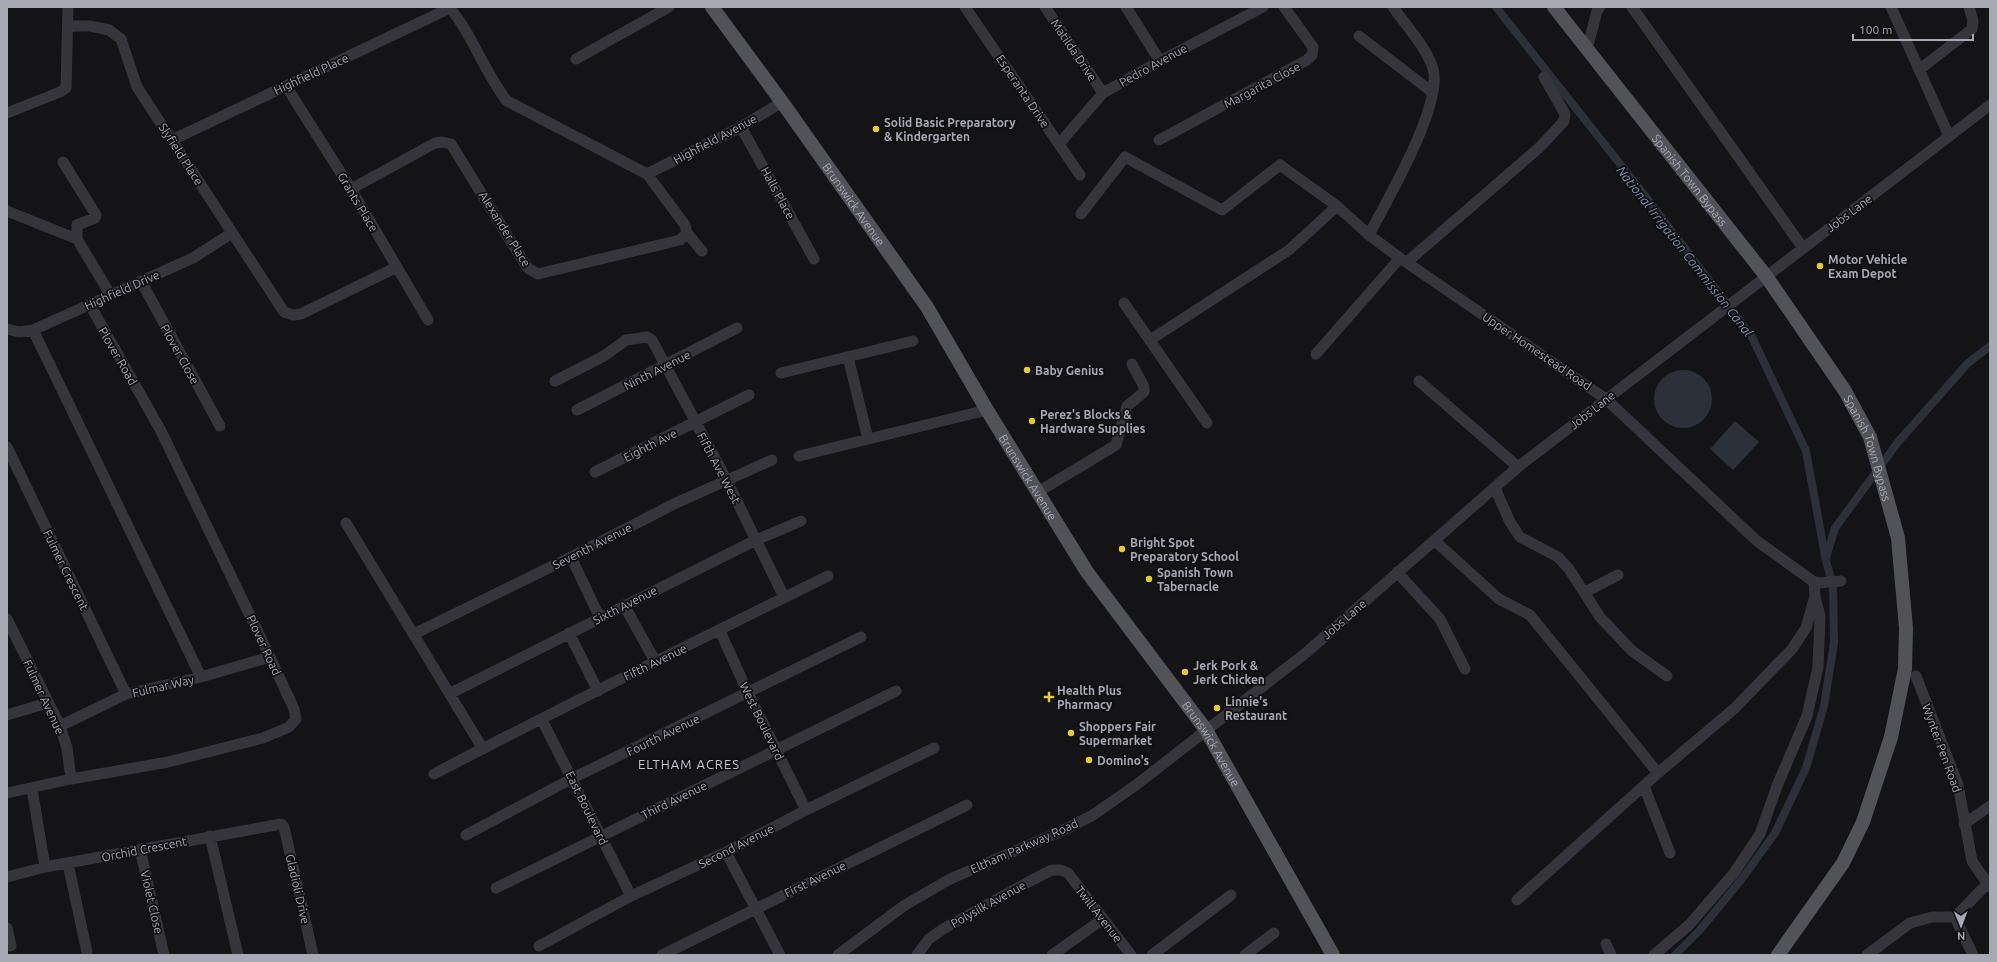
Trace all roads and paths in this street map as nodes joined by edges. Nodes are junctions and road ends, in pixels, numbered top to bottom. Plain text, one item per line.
1 (68, 7) edge
2 (450, 7) edge
3 (669, 7) edge
4 (712, 7) edge
5 (965, 7) edge
6 (1045, 7) edge
7 (1126, 7) edge
8 (1263, 7) edge
9 (1284, 7) edge
10 (1393, 7) edge
11 (1554, 7) edge
12 (1600, 7) edge
13 (1632, 7) edge
14 (1891, 7) edge
15 (1968, 7) edge
16 (68, 26) junction
17 (1359, 36) dead end
18 (1587, 49) junction
19 (576, 59) dead end
20 (1160, 60) junction
21 (1920, 69) junction
22 (1544, 77) dead end
23 (286, 86) junction
24 (1432, 92) junction
25 (1103, 93) junction
26 (782, 102) junction
27 (1990, 105) edge
28 (7, 113) edge
29 (741, 127) junction
30 (1949, 136) junction
31 (172, 140) junction
32 (1159, 140) dead end
33 (1059, 144) junction
34 (63, 162) dead end
35 (647, 174) junction
36 (1080, 175) dead end
37 (351, 189) junction
38 (1337, 206) junction
39 (7, 211) edge
40 (1081, 214) dead end
41 (232, 233) junction
42 (687, 233) junction
43 (1370, 235) junction
44 (77, 239) junction
45 (1803, 248) junction
46 (702, 251) dead end
47 (814, 259) dead end
48 (1403, 260) junction
49 (397, 267) junction
50 (1766, 276) junction
51 (141, 281) junction
52 (110, 294) junction
53 (1124, 303) dead end
54 (90, 305) junction
55 (428, 320) dead end
56 (737, 328) dead end
57 (7, 329) edge
58 (32, 330) junction
59 (1150, 340) junction
60 (913, 341) dead end
61 (1316, 354) dead end
62 (848, 357) junction
63 (1132, 364) dead end
64 (666, 366) junction
65 (781, 373) dead end
66 (1419, 380) dead end
67 (555, 381) dead end
68 (749, 395) dead end
69 (1606, 399) junction
70 (577, 410) dead end
71 (987, 410) junction
72 (695, 422) junction
73 (1207, 423) dead end
74 (220, 426) dead end
75 (868, 439) junction
76 (7, 446) edge
77 (799, 456) dead end
78 (772, 460) dead end
79 (1518, 468) junction
80 (595, 472) dead end
81 (726, 479) junction
82 (1495, 488) junction
83 (1038, 492) junction
84 (801, 521) dead end
85 (346, 523) dead end
86 (756, 540) junction
87 (1435, 541) junction
88 (571, 557) junction
89 (1397, 572) junction
90 (1618, 575) dead end
91 (828, 576) dead end
92 (1840, 581) dead end
93 (1816, 582) junction
94 (1585, 592) junction
95 (1815, 596) junction
96 (784, 597) junction
97 (624, 605) junction
98 (600, 618) junction
99 (7, 619) edge
100 (720, 631) junction
101 (569, 633) junction
102 (414, 634) junction
103 (11, 637) edge
104 (861, 637) dead end
105 (270, 657) junction
106 (655, 661) junction
107 (1465, 669) dead end
108 (1667, 676) dead end
109 (1916, 676) dead end
110 (201, 677) junction
111 (896, 690) dead end
112 (598, 691) junction
113 (451, 693) junction
114 (748, 693) junction
115 (126, 694) junction
116 (47, 703) junction
117 (7, 715) edge
118 (542, 720) junction
119 (60, 726) junction
120 (1206, 730) junction
121 (934, 748) dead end
122 (483, 749) junction
123 (777, 750) junction
124 (434, 774) dead end
125 (1658, 774) junction
126 (573, 778) junction
127 (71, 779) junction
128 (1644, 786) junction
129 (32, 789) junction
130 (7, 794) edge
131 (968, 805) dead end
132 (1990, 806) edge
133 (806, 810) junction
134 (281, 824) joint
135 (1964, 824) junction
136 (466, 835) dead end
137 (210, 836) junction
138 (601, 836) junction
139 (140, 849) junction
140 (726, 852) junction
141 (1670, 853) dead end
142 (68, 864) junction
143 (46, 867) junction
144 (1068, 873) joint
145 (7, 877) edge
146 (1989, 885) edge
147 (496, 888) dead end
148 (1231, 895) dead end
149 (631, 896) junction
150 (1517, 900) dead end
151 (756, 908) junction
152 (1955, 917) junction
153 (1103, 919) junction
154 (7, 928) edge
155 (1274, 933) dead end
156 (1606, 944) dead end
157 (11, 946) dead end
158 (539, 946) dead end
159 (87, 952) dead end
160 (164, 955) edge
161 (238, 955) edge
162 (312, 955) edge
163 (662, 955) edge
164 (780, 955) edge
165 (838, 955) edge
166 (917, 955) edge
167 (1052, 955) edge
168 (1131, 955) edge
169 (1152, 955) edge
170 (1245, 955) edge
171 (1333, 955) edge
172 (1611, 955) edge
173 (1654, 955) edge
174 (1778, 955) edge
175 (1867, 955) edge
176 (1973, 955) edge

1 - 16 street
2 - 23 street, Highfield Place
2 - 35 street
3 - 19 street
4 - 26 main road, Brunswick Avenue
5 - 33 street, Esperanta Drive
6 - 25 street, Matilda Drive
7 - 20 street
8 - 20 street, Pedro Avenue
9 - 32 street, Margarita Close
10 - 24 street
11 - 18 main road, Spanish Town Bypass
12 - 18 street
13 - 45 street
14 - 21 street
15 - 21 street
16 - 28 street
16 - 31 street, Slyfield Place
17 - 24 street
18 - 50 main road, Spanish Town Bypass
20 - 25 street, Pedro Avenue
21 - 30 street
22 - 48 street
23 - 31 street, Highfield Place
23 - 37 street, Grants Place
24 - 43 street
25 - 33 street, Pedro Avenue
26 - 29 street, Highfield Avenue
26 - 71 main road, Brunswick Avenue
27 - 30 street, Jobs Lane
29 - 35 street, Highfield Avenue
29 - 47 street, Halls Place
30 - 45 street, Jobs Lane
31 - 41 street, Slyfield Place
33 - 36 street, Esperanta Drive
34 - 44 street
35 - 42 street
37 - 42 street, Alexander Place
37 - 49 street, Grants Place
38 - 40 street, Upper Homestead Road
38 - 43 street, Upper Homestead Road
38 - 59 street
39 - 44 street
41 - 49 street, Slyfield Place
41 - 51 street, Highfield Drive
42 - 46 street
43 - 48 street, Upper Homestead Road
44 - 52 street
45 - 50 street, Jobs Lane
48 - 61 street
48 - 69 street, Upper Homestead Road
49 - 55 street, Grants Place
50 - 69 street, Jobs Lane
50 - 174 main road, Spanish Town Bypass
51 - 52 street, Highfield Drive
51 - 74 street, Plover Close
52 - 54 street, Highfield Drive
53 - 59 street
54 - 58 street, Highfield Drive
54 - 105 street, Plover Road
56 - 64 street, Ninth Avenue
57 - 58 street, Highfield Drive
58 - 110 street
59 - 73 street
60 - 62 street
62 - 65 street
62 - 75 street
63 - 83 street
64 - 67 street, Fifth Ave West
64 - 70 street, Ninth Avenue
64 - 72 street, Fifth Ave West
66 - 79 street
68 - 72 street, Eighth Ave
69 - 79 street, Jobs Lane
69 - 93 street, Upper Homestead Road
71 - 75 street
71 - 83 main road, Brunswick Avenue
72 - 80 street, Eighth Ave
72 - 81 street, Fifth Ave West
75 - 77 street
76 - 115 street, Fulmer Crescent
78 - 81 street, Seventh Avenue
79 - 82 street, Jobs Lane
81 - 86 street, Fifth Ave West
81 - 88 street, Seventh Avenue
82 - 87 street, Jobs Lane
82 - 94 street
83 - 120 main road, Brunswick Avenue
84 - 86 street, Sixth Avenue
85 - 102 street
86 - 96 street, Fifth Ave West
86 - 97 street, Sixth Avenue
87 - 89 street, Jobs Lane
87 - 125 street
88 - 98 street
88 - 102 street, Seventh Avenue
89 - 107 street
89 - 120 street, Jobs Lane
90 - 94 street
91 - 96 street, Fifth Avenue
92 - 93 street
93 - 95 street
94 - 108 street
95 - 125 street
95 - 173 street
96 - 100 street, Fifth Avenue
97 - 98 street, Sixth Avenue
97 - 106 street
98 - 101 street, Sixth Avenue
99 - 103 street, Fulmer Avenue
100 - 106 street, Fifth Avenue
100 - 114 street, West Boulevard
101 - 112 street
101 - 113 street, Sixth Avenue
102 - 113 street
103 - 116 street, Fulmer Avenue
104 - 114 street, Fourth Avenue
105 - 110 street, Fulmar Way
105 - 127 street, Plover Road
106 - 112 street, Fifth Avenue
109 - 135 street, Wynter Pen Road
110 - 115 street, Fulmar Way
111 - 123 street, Third Avenue
112 - 118 street, Fifth Avenue
113 - 122 street
114 - 123 street, West Boulevard
114 - 126 street, Fourth Avenue
115 - 119 street, Fulmar Way
116 - 117 street
116 - 119 street, Fulmer Avenue
118 - 122 street, Fifth Avenue
118 - 126 street, East Boulevard
119 - 127 street, Fulmer Avenue
120 - 165 street, Eltham Parkway Road
120 - 171 main road, Brunswick Avenue
121 - 133 street, Second Avenue
122 - 124 street, Fifth Avenue
123 - 133 street, West Boulevard
123 - 138 street, Third Avenue
125 - 128 street
126 - 136 street, Fourth Avenue
126 - 138 street, East Boulevard
127 - 129 street, Plover Road
128 - 141 street
128 - 150 street
129 - 130 street, Plover Road
129 - 143 street
131 - 151 street, First Avenue
132 - 135 street
133 - 140 street, Second Avenue
134 - 137 street, Orchid Crescent
134 - 162 street, Gladioli Drive
135 - 146 street, Wynter Pen Road
137 - 139 street, Orchid Crescent
137 - 161 street
138 - 147 street, Third Avenue
138 - 149 street, East Boulevard
139 - 142 street, Orchid Crescent
139 - 160 street, Violet Close
140 - 149 street, Second Avenue
140 - 151 street
142 - 143 street, Orchid Crescent
142 - 159 street
143 - 145 street, Orchid Crescent
144 - 153 street, Twill Avenue
144 - 166 street, Polysilk Avenue
146 - 152 street
148 - 169 street
149 - 158 street, Second Avenue
151 - 163 street, First Avenue
151 - 164 street
152 - 175 street
152 - 176 street
153 - 167 street
153 - 168 street, Twill Avenue
154 - 157 street
155 - 170 street
156 - 172 street

